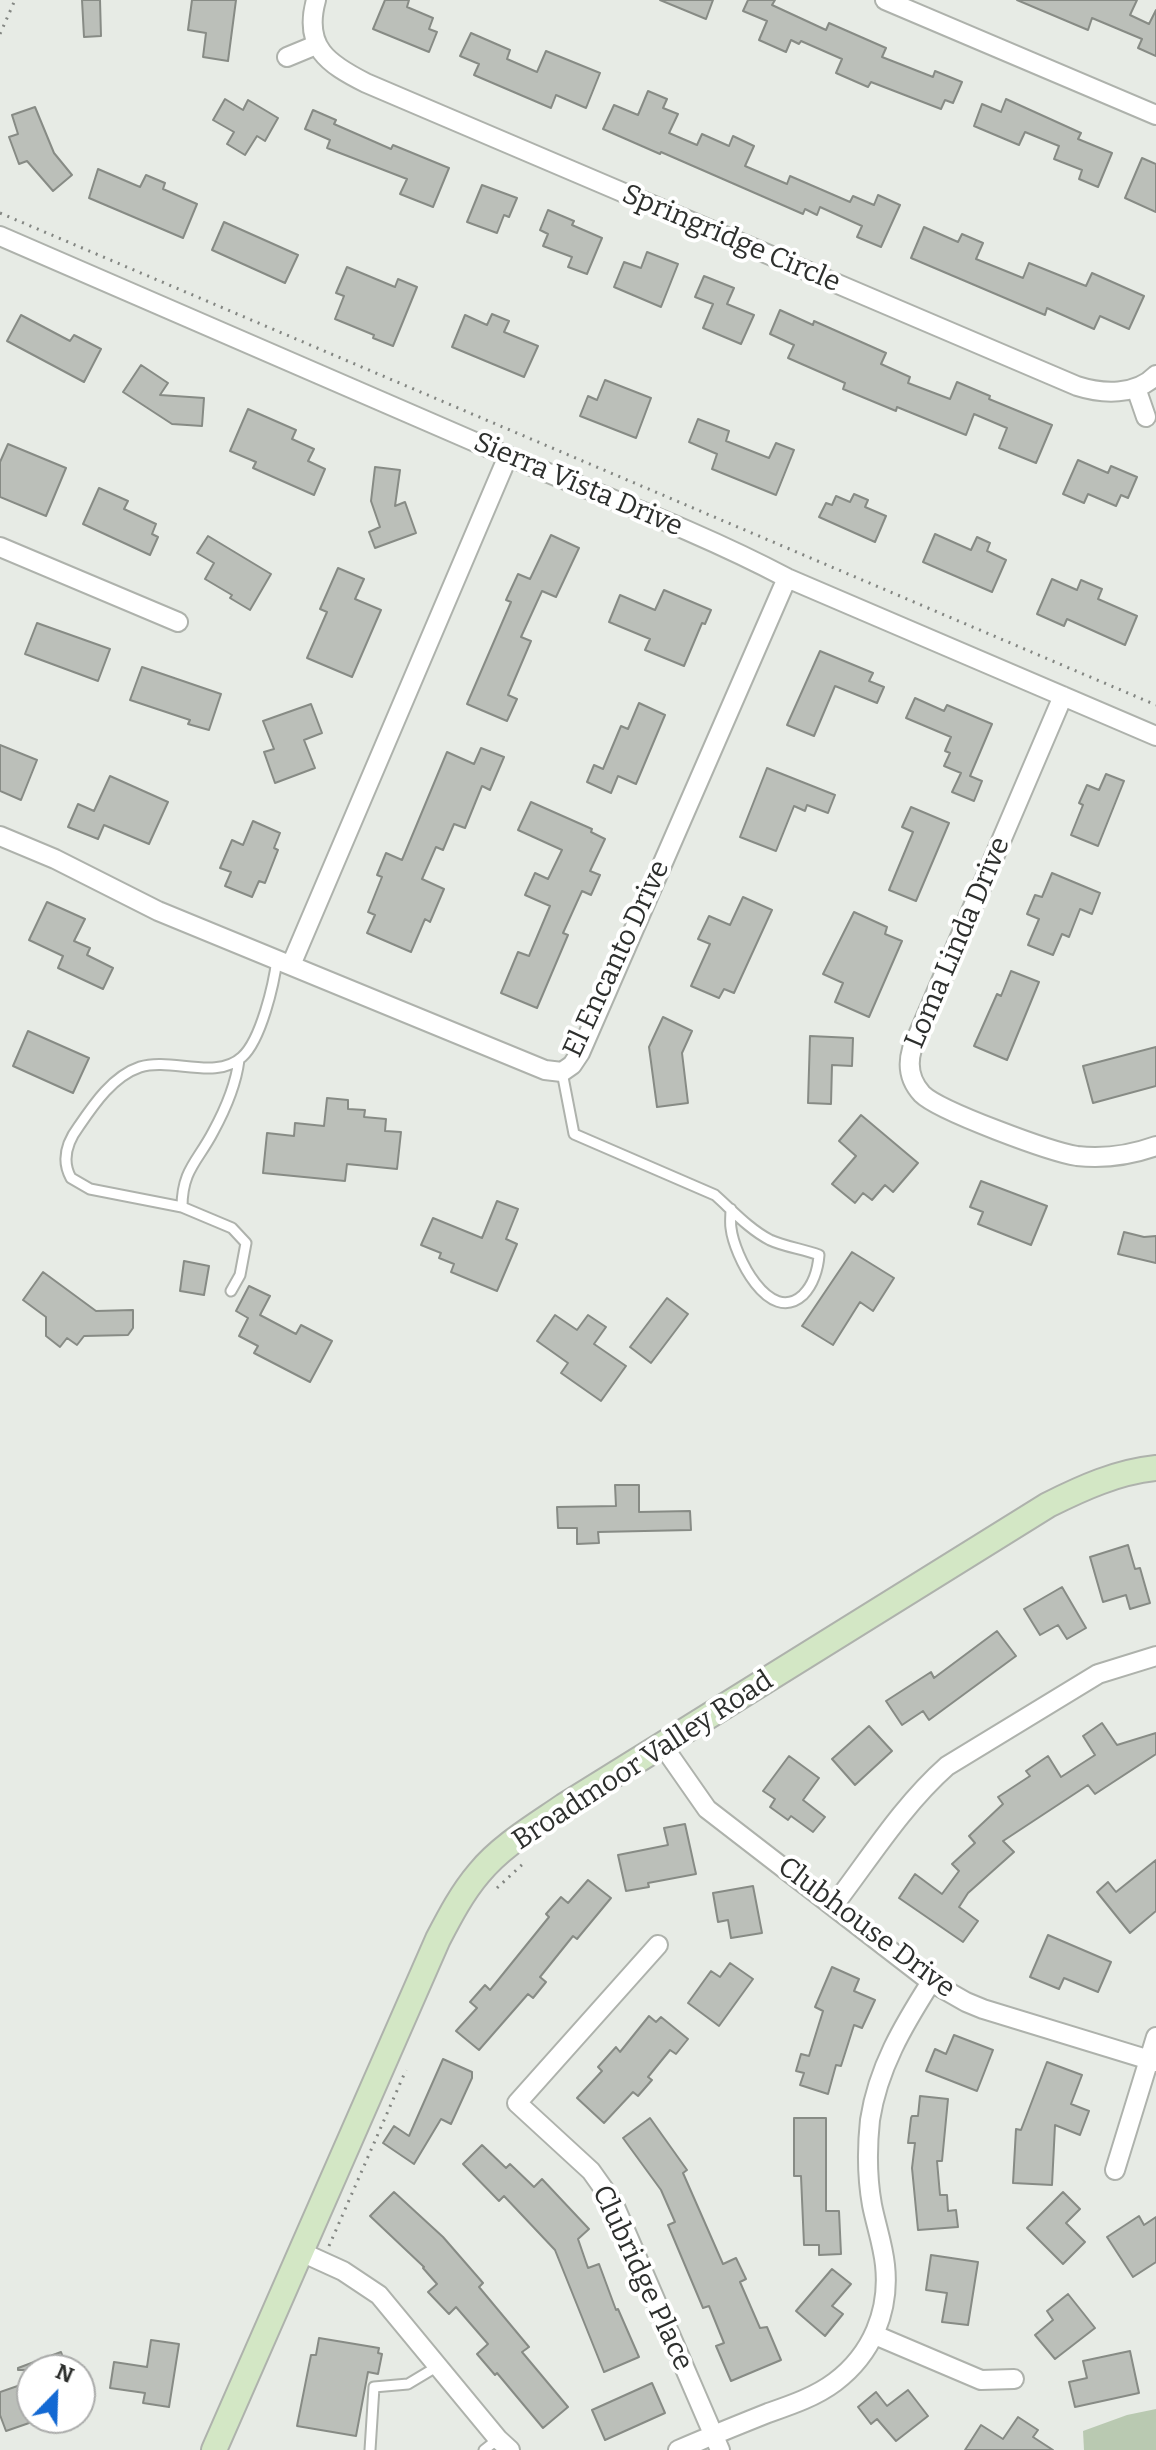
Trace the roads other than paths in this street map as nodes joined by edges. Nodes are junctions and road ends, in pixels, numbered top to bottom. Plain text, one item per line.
1 (316, 0) edge
2 (885, 0) edge
3 (316, 45) junction
4 (287, 57) dead end
5 (1156, 115) edge
6 (0, 236) edge
7 (1156, 375) edge
8 (1136, 388) junction
9 (1146, 417) dead end
10 (508, 456) junction
11 (0, 547) edge
12 (787, 578) junction
13 (178, 622) dead end
14 (1063, 696) junction
15 (1156, 736) edge
16 (0, 836) edge
17 (284, 962) junction
18 (239, 1060) junction
19 (562, 1072) junction
20 (1156, 1146) edge
21 (182, 1207) junction
22 (731, 1209) junction
23 (231, 1291) dead end
24 (1156, 1468) edge
25 (1156, 1656) edge
26 (663, 1746) junction
27 (834, 1905) junction
28 (658, 1945) dead end
29 (931, 1982) junction
30 (1156, 2037) edge
31 (1152, 2061) edge
32 (1115, 2170) dead end
33 (299, 2251) junction
34 (875, 2335) junction
35 (438, 2366) junction
36 (1014, 2379) dead end
37 (717, 2442) edge
38 (497, 2446) edge
39 (214, 2450) edge
40 (370, 2450) edge
41 (678, 2450) edge

1 - 3 street
2 - 5 street
3 - 4 street
3 - 8 street, Springridge Circle
6 - 10 street, Sierra Vista Drive
7 - 8 street, Springridge Circle
8 - 9 street
10 - 12 street, Sierra Vista Drive
10 - 17 street
11 - 13 street
12 - 14 street, Sierra Vista Drive
12 - 19 street, El Encanto Drive
14 - 15 street, Sierra Vista Drive
14 - 20 street, Loma Linda Drive
16 - 17 street, El Encanto Drive
17 - 18 lane
17 - 19 street, El Encanto Drive
18 - 21 lane
18 - 21 lane
19 - 22 lane
21 - 23 lane
22 - 22 lane
24 - 26 street, Broadmoor Valley Road
25 - 27 street
26 - 27 street, Clubhouse Drive
26 - 33 street, Broadmoor Valley Road
27 - 29 street, Clubhouse Drive
28 - 37 street, Clubridge Place
29 - 31 street, Clubhouse Drive
29 - 34 street
30 - 31 street
31 - 32 street
33 - 35 street
33 - 39 street, Broadmoor Valley Road
34 - 36 street
34 - 37 street
35 - 38 street
35 - 40 lane
37 - 41 street

